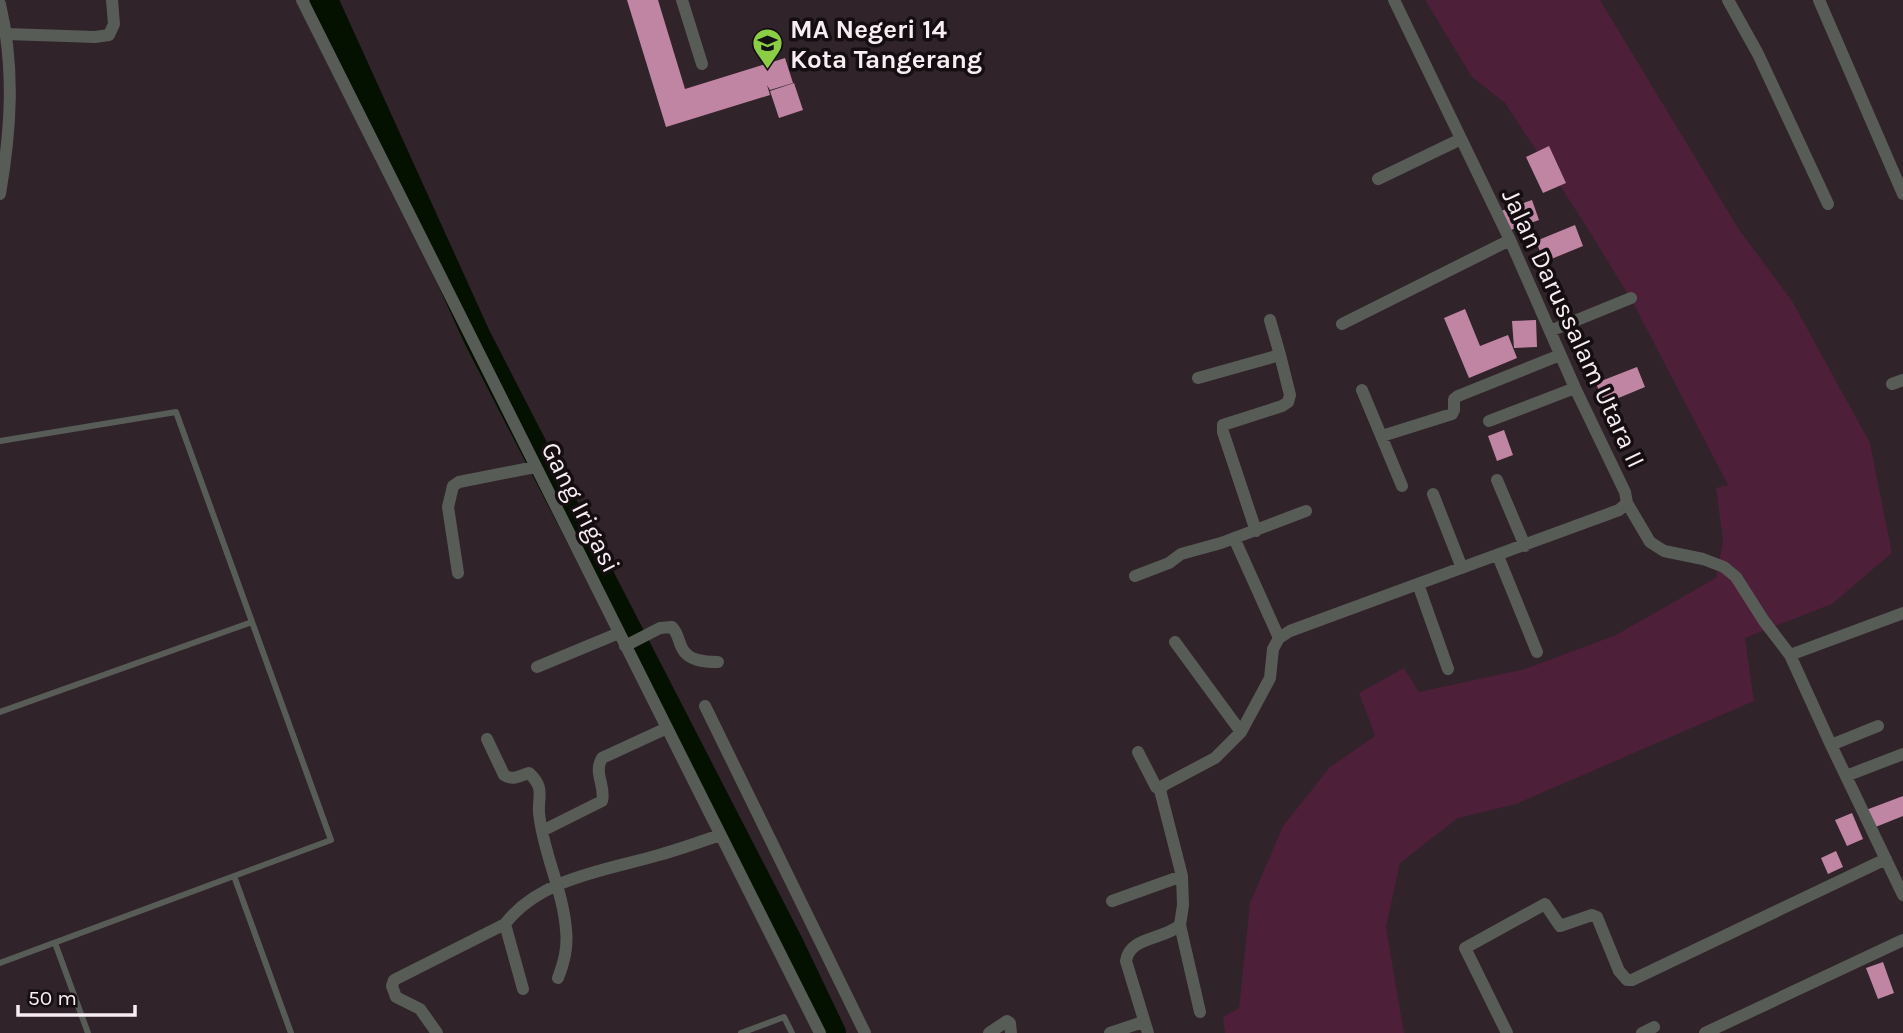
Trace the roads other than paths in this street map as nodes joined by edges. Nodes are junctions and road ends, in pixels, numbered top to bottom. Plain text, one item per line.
1 (112, 0) edge
2 (302, 0) edge
3 (682, 0) edge
4 (1394, 0) edge
5 (1728, 0) edge
6 (1819, 0) edge
7 (0, 4) edge
8 (7, 34) junction
9 (702, 64) dead end
10 (1461, 139) junction
11 (1378, 179) dead end
12 (1, 180) edge
13 (0, 194) edge
14 (1903, 194) edge
15 (1828, 204) dead end
16 (1510, 240) junction
17 (1631, 299) dead end
18 (1269, 320) dead end
19 (1342, 324) dead end
20 (1550, 331) junction
21 (1280, 355) junction
22 (1560, 355) junction
23 (1198, 378) dead end
24 (1575, 388) junction
25 (1362, 390) dead end
26 (1489, 421) dead end
27 (1382, 436) junction
28 (0, 441) edge
29 (535, 467) junction
30 (1497, 480) dead end
31 (1402, 486) dead end
32 (1433, 494) dead end
33 (1628, 503) junction
34 (1306, 511) dead end
35 (1256, 531) junction
36 (1234, 538) junction
37 (1525, 545) junction
38 (1498, 556) junction
39 (1462, 568) junction
40 (458, 573) dead end
41 (1135, 576) dead end
42 (1418, 584) junction
43 (1903, 613) edge
44 (252, 622) junction
45 (619, 633) junction
46 (1279, 638) junction
47 (1175, 642) dead end
48 (627, 645) junction
49 (1536, 652) dead end
50 (1790, 655) junction
51 (718, 662) dead end
52 (537, 667) dead end
53 (1448, 669) dead end
54 (705, 706) dead end
55 (0, 712) edge
56 (1878, 726) dead end
57 (667, 728) junction
58 (1241, 732) junction
59 (487, 739) dead end
60 (1831, 745) junction
61 (1138, 752) dead end
62 (1903, 754) edge
63 (1846, 776) junction
64 (1160, 790) junction
65 (542, 831) junction
66 (720, 835) junction
67 (1886, 859) junction
68 (234, 876) junction
69 (1182, 876) junction
70 (1900, 878) edge
71 (556, 886) junction
72 (1903, 895) edge
73 (1112, 901) dead end
74 (505, 924) junction
75 (1180, 926) junction
76 (1903, 940) edge
77 (55, 943) junction
78 (0, 963) edge
79 (558, 978) dead end
80 (523, 989) dead end
81 (1200, 1012) dead end
82 (1146, 1027) edge
83 (88, 1033) edge
84 (291, 1033) edge
85 (437, 1033) edge
86 (741, 1033) edge
87 (792, 1033) edge
88 (820, 1033) edge
89 (865, 1033) edge
90 (989, 1033) edge
91 (1011, 1033) edge
92 (1111, 1033) edge
93 (1507, 1033) edge
94 (1705, 1033) edge

1 - 8 street
2 - 29 street, Gang Irigasi
3 - 9 street
4 - 10 street, Jalan Darussalam Utara II
5 - 15 street
6 - 14 street
7 - 8 street
8 - 12 street
10 - 11 street
10 - 16 street, Jalan Darussalam Utara II
12 - 13 street
16 - 19 street
16 - 20 street, Jalan Darussalam Utara II
17 - 20 street
18 - 21 street
20 - 22 street, Jalan Darussalam Utara II
21 - 23 street
21 - 35 street
22 - 24 street, Jalan Darussalam Utara II
22 - 27 street
24 - 26 street
24 - 33 street, Jalan Darussalam Utara II
25 - 27 street
27 - 31 street
28 - 44 lane
29 - 40 street
29 - 45 street, Gang Irigasi
30 - 37 street
32 - 39 street
33 - 37 street
33 - 50 street, Jalan Darussalam Utara II
34 - 35 street
35 - 36 street
36 - 41 street
36 - 46 street
37 - 38 street
38 - 39 street
38 - 49 street
39 - 42 street
42 - 46 street
42 - 53 street
43 - 50 street
44 - 55 lane
44 - 68 lane
45 - 48 street, Gang Irigasi
45 - 52 street
46 - 58 street
47 - 58 street
48 - 51 street
48 - 57 street, Gang Irigasi
50 - 60 street, Jalan Darussalam Utara II
54 - 89 street
56 - 60 street
57 - 65 street
57 - 66 street, Gang Irigasi
58 - 64 street
59 - 65 street
60 - 63 street, Jalan Darussalam Utara II
61 - 64 street
62 - 63 street
63 - 67 street, Jalan Darussalam Utara II
64 - 69 street
65 - 71 street
66 - 71 street
66 - 88 street, Gang Irigasi
67 - 70 street, Jalan Darussalam Utara II
67 - 93 street
68 - 77 lane
68 - 84 lane
69 - 73 street
69 - 75 street
70 - 72 street, Jalan Darussalam Utara II
71 - 74 street
71 - 79 street
74 - 80 street
74 - 85 street
75 - 81 street
75 - 82 street
76 - 94 street
77 - 78 lane
77 - 83 lane
82 - 92 street
86 - 87 lane
90 - 91 street

